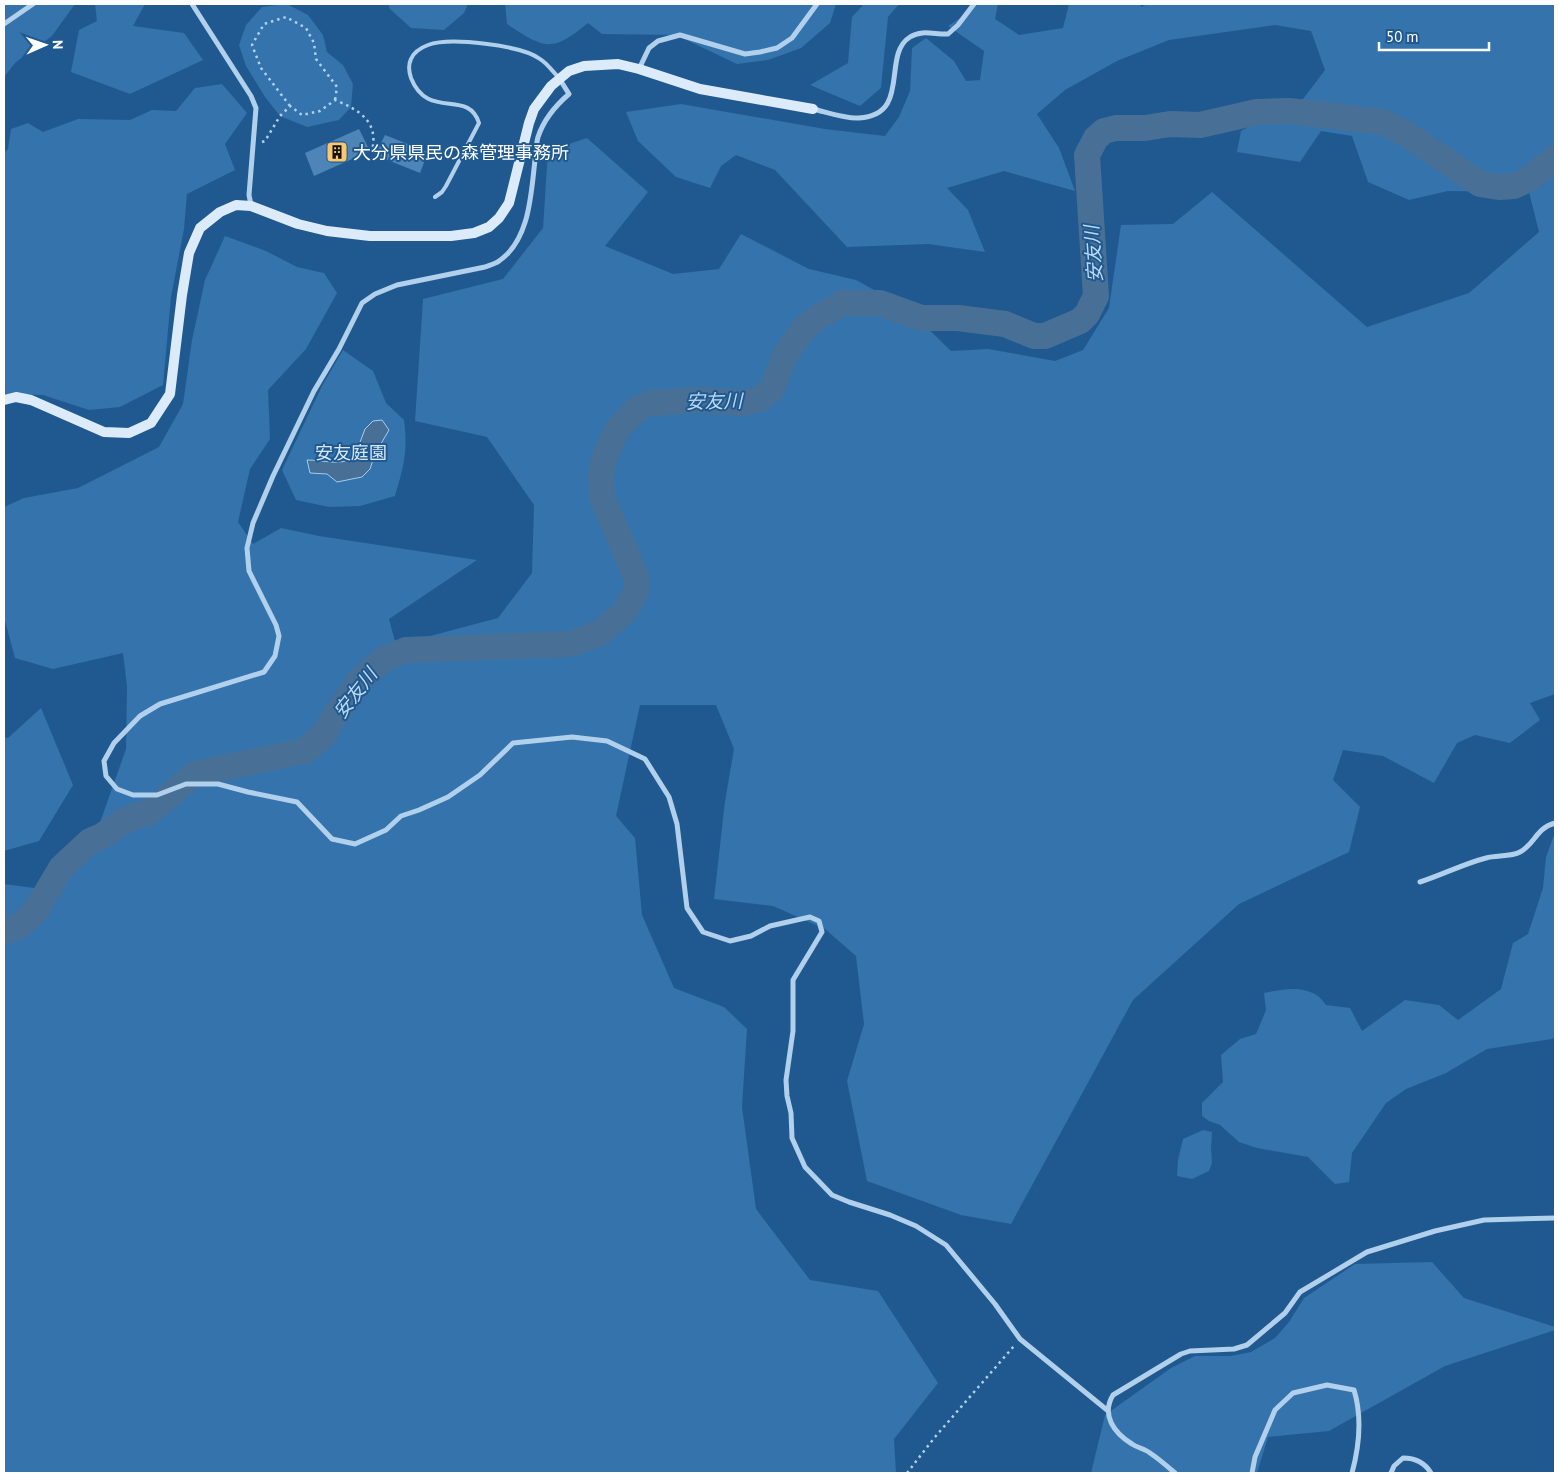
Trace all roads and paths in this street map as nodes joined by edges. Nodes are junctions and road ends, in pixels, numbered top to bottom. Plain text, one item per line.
1 (33, 4) edge
2 (192, 4) edge
3 (817, 4) edge
4 (974, 4) edge
5 (4, 24) edge
6 (639, 69) junction
7 (559, 78) junction
8 (335, 100) junction
9 (290, 106) junction
10 (813, 109) joint
11 (253, 148) junction
12 (372, 150) dead end
13 (435, 197) dead end
14 (251, 206) junction
15 (4, 400) edge
16 (1555, 823) edge
17 (1420, 882) dead end
18 (1555, 1218) edge
19 (1020, 1339) junction
20 (1107, 1410) junction
21 (907, 1473) edge
22 (1175, 1473) edge
23 (1252, 1473) edge
24 (1352, 1473) edge
25 (1391, 1473) edge
26 (1431, 1473) edge

1 - 5 street
2 - 11 street
3 - 6 street
4 - 10 street
6 - 7 street
6 - 10 street
7 - 13 lane
7 - 14 street
7 - 19 street
8 - 9 path
8 - 9 path
8 - 12 path
9 - 11 path
11 - 14 street
14 - 15 street
16 - 17 street
18 - 20 street
19 - 20 street
19 - 21 path
20 - 22 street
23 - 24 street
25 - 26 street

